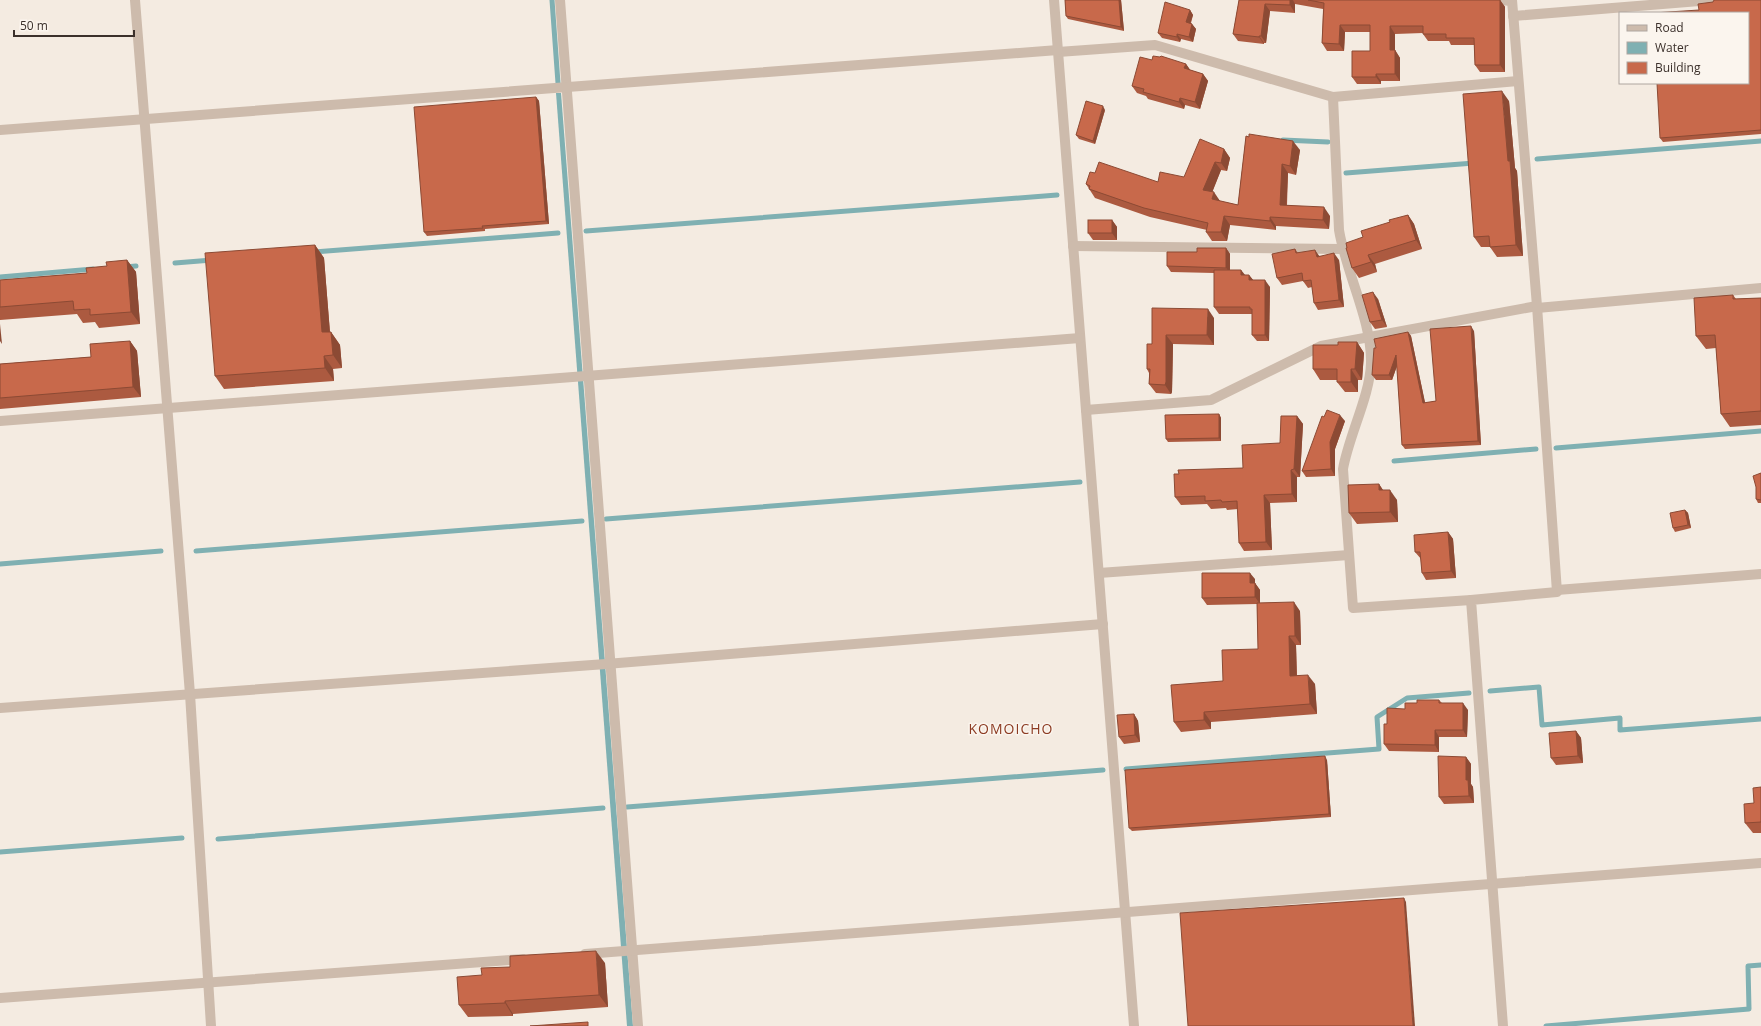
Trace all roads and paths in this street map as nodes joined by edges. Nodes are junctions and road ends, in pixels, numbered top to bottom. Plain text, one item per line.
1 (135, 0) edge
2 (560, 0) edge
3 (1054, 0) edge
4 (1499, 0) edge
5 (1712, 0) edge
6 (1512, 1) edge
7 (1513, 16) junction
8 (1058, 51) junction
9 (1518, 81) junction
10 (567, 87) junction
11 (1333, 97) junction
12 (144, 120) junction
13 (0, 130) edge
14 (1073, 246) junction
15 (1342, 249) junction
16 (1761, 288) edge
17 (1537, 307) junction
18 (1369, 337) junction
19 (1080, 338) junction
20 (583, 376) junction
21 (167, 408) junction
22 (1086, 410) junction
23 (0, 421) edge
24 (1349, 555) junction
25 (1099, 573) junction
26 (1761, 574) edge
27 (1557, 590) junction
28 (1471, 600) junction
29 (1103, 624) junction
30 (605, 664) junction
31 (190, 694) junction
32 (0, 708) edge
33 (1761, 863) edge
34 (1492, 884) junction
35 (1125, 912) junction
36 (628, 951) junction
37 (573, 955) edge
38 (534, 958) edge
39 (207, 983) junction
40 (0, 998) edge
41 (211, 1026) edge
42 (638, 1026) edge
43 (1134, 1026) edge
44 (1503, 1026) edge

1 - 12 street
2 - 10 street
3 - 8 street
4 - 6 street
5 - 7 street
6 - 7 street
7 - 9 street
8 - 10 street
8 - 11 street
8 - 14 street
9 - 11 street
9 - 17 street
10 - 12 street
10 - 20 street
11 - 15 street
12 - 13 street
12 - 21 street
14 - 15 street
14 - 19 street
15 - 18 street
16 - 17 street
17 - 18 street
17 - 27 street
18 - 22 street
18 - 24 street
19 - 20 street
19 - 22 street
20 - 21 street
20 - 30 street
21 - 23 street
21 - 31 street
22 - 25 street
24 - 25 street
24 - 28 street
25 - 29 street
26 - 27 street
27 - 28 street
28 - 34 street
29 - 30 street
29 - 35 street
30 - 31 street
30 - 36 street
31 - 32 street
31 - 39 street
33 - 34 street
34 - 35 street
34 - 44 street
35 - 36 street
35 - 43 street
36 - 37 street
36 - 42 street
38 - 39 street
39 - 40 street
39 - 41 street

